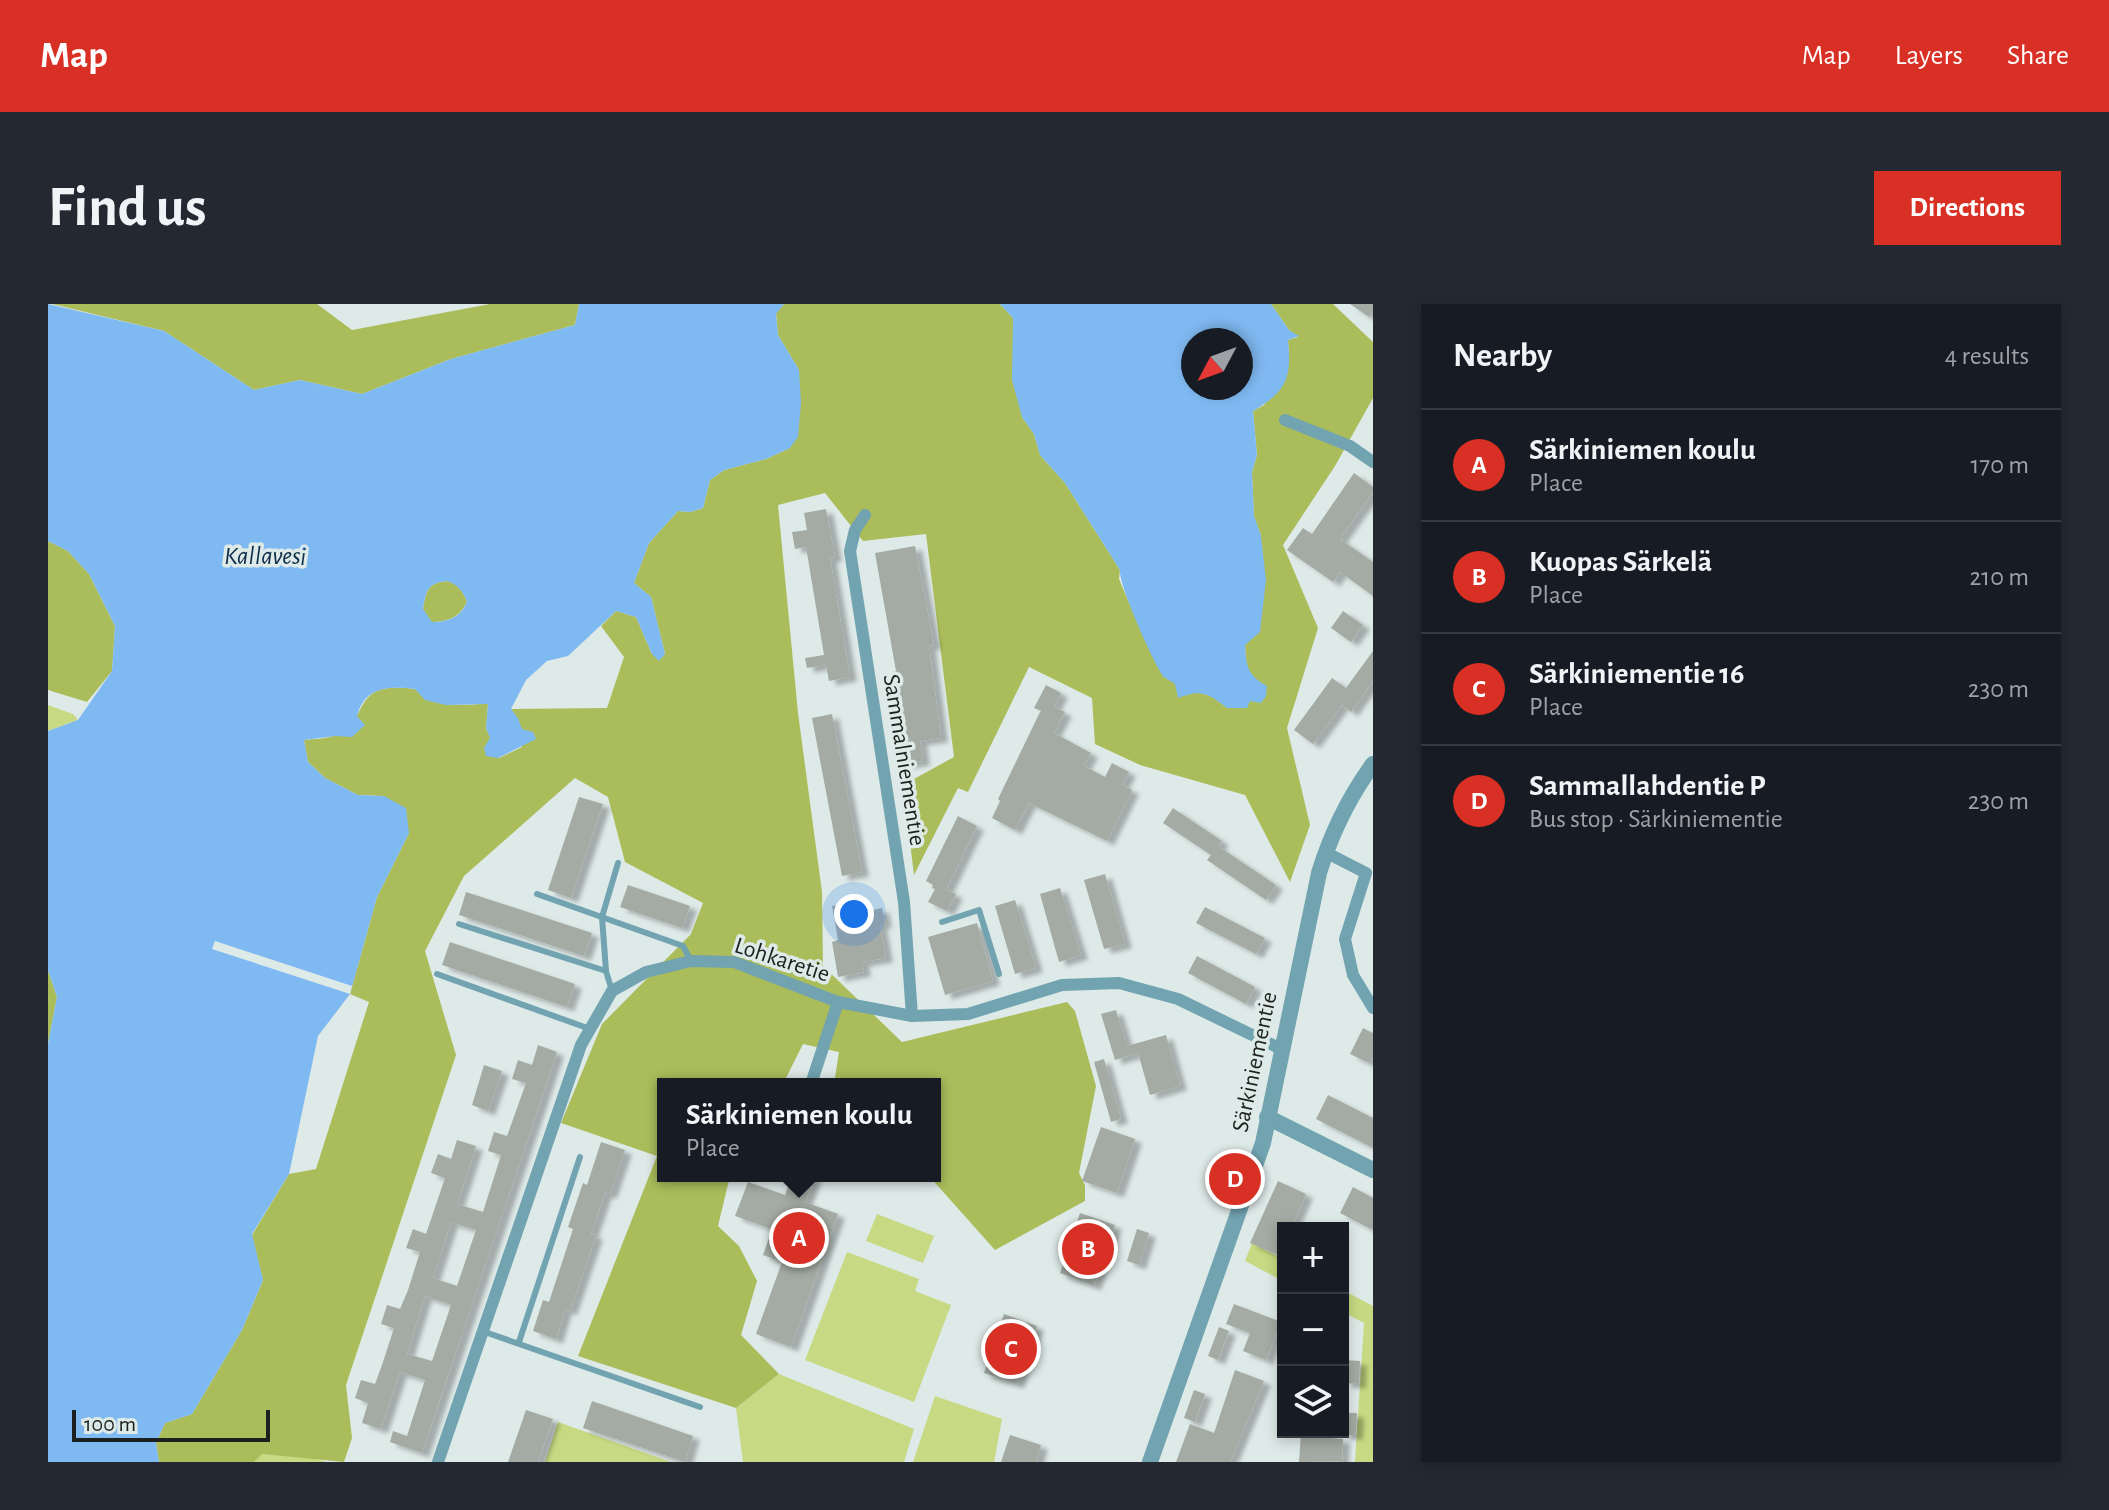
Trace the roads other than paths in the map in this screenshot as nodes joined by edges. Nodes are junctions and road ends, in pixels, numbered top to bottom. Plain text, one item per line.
1 (1285, 420) dead end
2 (1373, 462) edge
3 (865, 515) dead end
4 (1373, 764) edge
5 (1325, 852) junction
6 (618, 863) dead end
7 (1369, 875) edge
8 (537, 894) dead end
9 (602, 917) junction
10 (942, 922) dead end
11 (459, 924) dead end
12 (691, 961) junction
13 (606, 971) junction
14 (437, 974) dead end
15 (999, 974) dead end
16 (612, 991) junction
17 (838, 1002) junction
18 (1373, 1008) edge
19 (912, 1016) junction
20 (590, 1029) junction
21 (1283, 1050) junction
22 (813, 1078) edge
23 (1267, 1117) junction
24 (580, 1157) dead end
25 (1373, 1170) edge
26 (482, 1331) junction
27 (519, 1342) junction
28 (700, 1407) dead end
29 (438, 1462) edge
30 (1150, 1462) edge

1 - 2 street
3 - 19 street, Sammalniementie
4 - 5 street, Särkiniementie
5 - 7 street
5 - 21 street, Särkiniementie
6 - 9 lane
7 - 18 street
8 - 9 lane
9 - 12 lane
9 - 13 lane
10 - 15 lane
11 - 13 lane
12 - 16 street, Lohkaretie
12 - 17 street, Lohkaretie
13 - 16 lane
14 - 20 lane
16 - 20 street
17 - 19 street, Lohkaretie
17 - 22 street
19 - 21 street, Lohkaretie
20 - 26 street
21 - 23 street, Särkiniementie
23 - 25 street
23 - 30 street, Särkiniementie
24 - 27 lane
26 - 27 lane
26 - 29 street
27 - 28 lane

